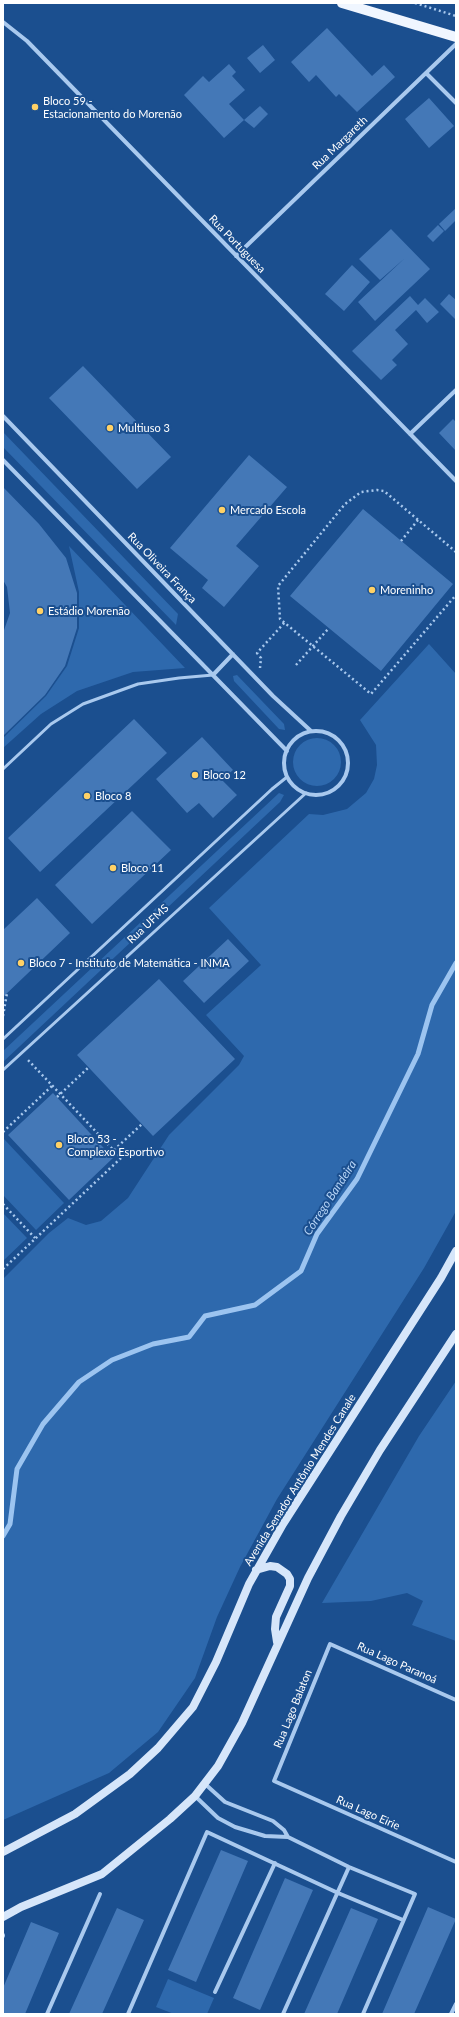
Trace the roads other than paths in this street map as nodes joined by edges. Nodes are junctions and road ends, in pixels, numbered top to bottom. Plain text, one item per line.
1 (342, 3) edge
2 (3, 22) edge
3 (456, 37) edge
4 (456, 44) edge
5 (426, 73) junction
6 (456, 103) edge
7 (236, 256) junction
8 (456, 390) edge
9 (3, 416) edge
10 (410, 434) junction
11 (3, 460) edge
12 (456, 481) edge
13 (233, 654) junction
14 (213, 675) junction
15 (310, 732) junction
16 (287, 751) junction
17 (3, 769) edge
18 (287, 777) junction
19 (306, 793) junction
20 (3, 1038) edge
21 (3, 1070) edge
22 (456, 1252) edge
23 (456, 1334) edge
24 (256, 1570) junction
25 (277, 1643) junction
26 (330, 1644) joint
27 (456, 1700) edge
28 (274, 1781) joint
29 (204, 1783) junction
30 (195, 1796) junction
31 (288, 1837) junction
32 (3, 1852) edge
33 (456, 1862) edge
34 (275, 1863) junction
35 (349, 1867) junction
36 (338, 1892) junction
37 (100, 1894) dead end
38 (3, 1917) edge
39 (403, 1920) junction
40 (215, 1992) dead end
41 (456, 2004) edge
42 (47, 2014) edge
43 (128, 2014) edge
44 (283, 2014) edge
45 (363, 2014) edge
46 (451, 2014) edge

1 - 3 main road
2 - 7 street, Rua Portuguesa
4 - 5 street, Rua Margareth
5 - 6 street
5 - 7 street, Rua Margareth
7 - 10 street, Rua Portuguesa
8 - 10 street
9 - 13 street, Rua Oliveira França
10 - 12 street, Rua Portuguesa
11 - 14 street
13 - 14 street
13 - 15 street, Rua Oliveira França
14 - 16 street
14 - 17 lane
15 - 16 street
15 - 19 street
16 - 18 street
18 - 19 street
18 - 20 lane, Rua UFMS
19 - 21 lane, Rua UFMS
22 - 24 main road, Avenida Senador Antônio Mendes Canale
23 - 25 main road
24 - 25 main road
24 - 32 main road, Avenida Senador Antônio Mendes Canale
25 - 29 main road
26 - 27 street, Rua Lago Paranoá
26 - 28 street, Rua Lago Balaton
28 - 33 street, Rua Lago Eirie
29 - 30 main road
29 - 31 street
30 - 31 street
30 - 38 main road
31 - 35 street
34 - 36 street
34 - 40 street
34 - 43 street
35 - 36 street
35 - 39 street
36 - 39 street
36 - 44 street
37 - 42 street
39 - 45 street
41 - 46 street

